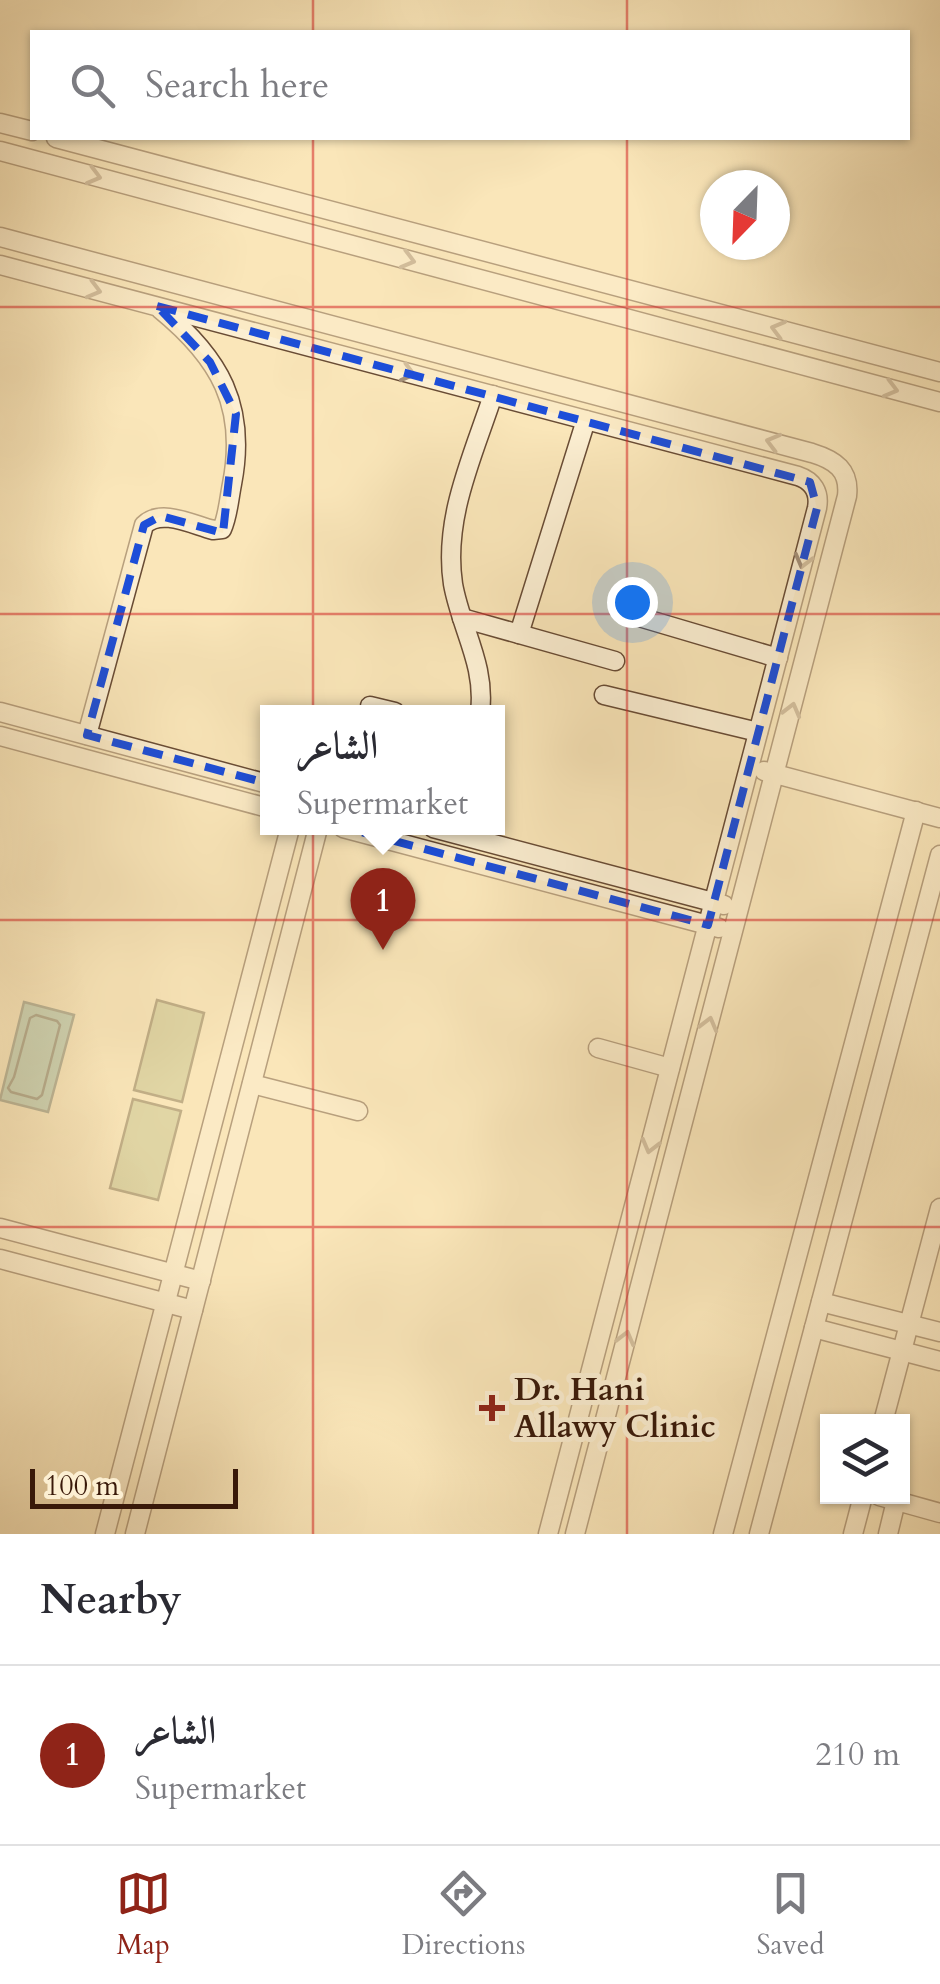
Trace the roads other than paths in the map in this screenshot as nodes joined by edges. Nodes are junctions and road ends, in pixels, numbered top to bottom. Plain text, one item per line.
1 (0, 123) edge
2 (30, 130) edge
3 (64, 140) edge
4 (0, 151) edge
5 (0, 237) edge
6 (0, 264) edge
7 (157, 306) junction
8 (940, 372) edge
9 (493, 395) junction
10 (940, 402) edge
11 (586, 420) junction
12 (824, 456) junction
13 (804, 478) junction
14 (818, 494) junction
15 (848, 496) junction
16 (630, 614) dead end
17 (462, 618) junction
18 (519, 634) junction
19 (778, 658) junction
20 (614, 662) dead end
21 (604, 695) dead end
22 (480, 705) edge
23 (0, 712) edge
24 (758, 732) junction
25 (87, 735) junction
26 (0, 736) edge
27 (749, 767) junction
28 (775, 774) junction
29 (260, 782) edge
30 (260, 806) edge
31 (916, 811) junction
32 (940, 818) edge
33 (288, 835) edge
34 (316, 835) edge
35 (369, 835) edge
36 (467, 835) edge
37 (940, 855) edge
38 (714, 902) junction
39 (739, 909) junction
40 (708, 925) junction
41 (733, 931) junction
42 (598, 1048) dead end
43 (670, 1068) junction
44 (252, 1084) junction
45 (358, 1111) dead end
46 (940, 1208) edge
47 (0, 1228) edge
48 (42, 1240) junction
49 (0, 1259) edge
50 (36, 1268) junction
51 (173, 1274) junction
52 (201, 1281) junction
53 (821, 1302) junction
54 (165, 1303) junction
55 (193, 1310) junction
56 (909, 1324) junction
57 (814, 1328) junction
58 (940, 1332) edge
59 (902, 1351) junction
60 (940, 1361) edge
61 (885, 1414) edge
62 (861, 1504) edge
63 (888, 1504) edge
64 (908, 1504) edge
65 (940, 1512) edge
66 (854, 1530) edge
67 (105, 1534) edge
68 (135, 1534) edge
69 (548, 1534) edge
70 (575, 1534) edge
71 (723, 1534) edge
72 (759, 1534) edge
73 (886, 1534) edge

1 - 2 street
8 -> 3 street
4 -> 10 street
12 -> 5 street
6 -> 7 street
7 -> 9 street
7 - 25 street
9 - 11 street
9 - 17 street
11 - 13 street
11 - 18 street
12 - 13 street
12 - 15 street
13 - 14 street
14 - 15 street
14 -> 19 street
28 -> 15 street
16 - 19 street
17 - 18 street
17 - 22 street
18 - 20 street
19 - 24 street
21 - 24 street
23 - 25 street
24 - 27 street
25 - 29 street
26 - 30 street
27 - 28 street
27 - 38 street
28 - 31 street
28 - 39 street
31 - 32 street
31 - 71 street
33 - 51 street
34 - 44 street
35 - 40 street
36 - 38 street
37 - 53 street
38 - 39 street
38 - 40 street
39 - 41 street
40 - 41 street
40 - 43 street
70 -> 41 street
42 - 43 street
43 -> 69 street
44 - 45 street
44 - 52 street
46 - 56 street
47 - 48 street
48 - 50 street
48 - 51 street
49 - 50 street
50 - 54 street
51 - 52 street
51 - 54 street
52 - 55 street
53 - 56 street
53 - 57 street
54 - 55 street
54 - 67 street
55 - 68 street
56 - 58 street
56 - 59 street
57 - 59 street
57 - 72 street
59 - 60 street
59 - 61 street
62 - 66 street
63 - 73 street
64 - 65 street
66 - 73 street

